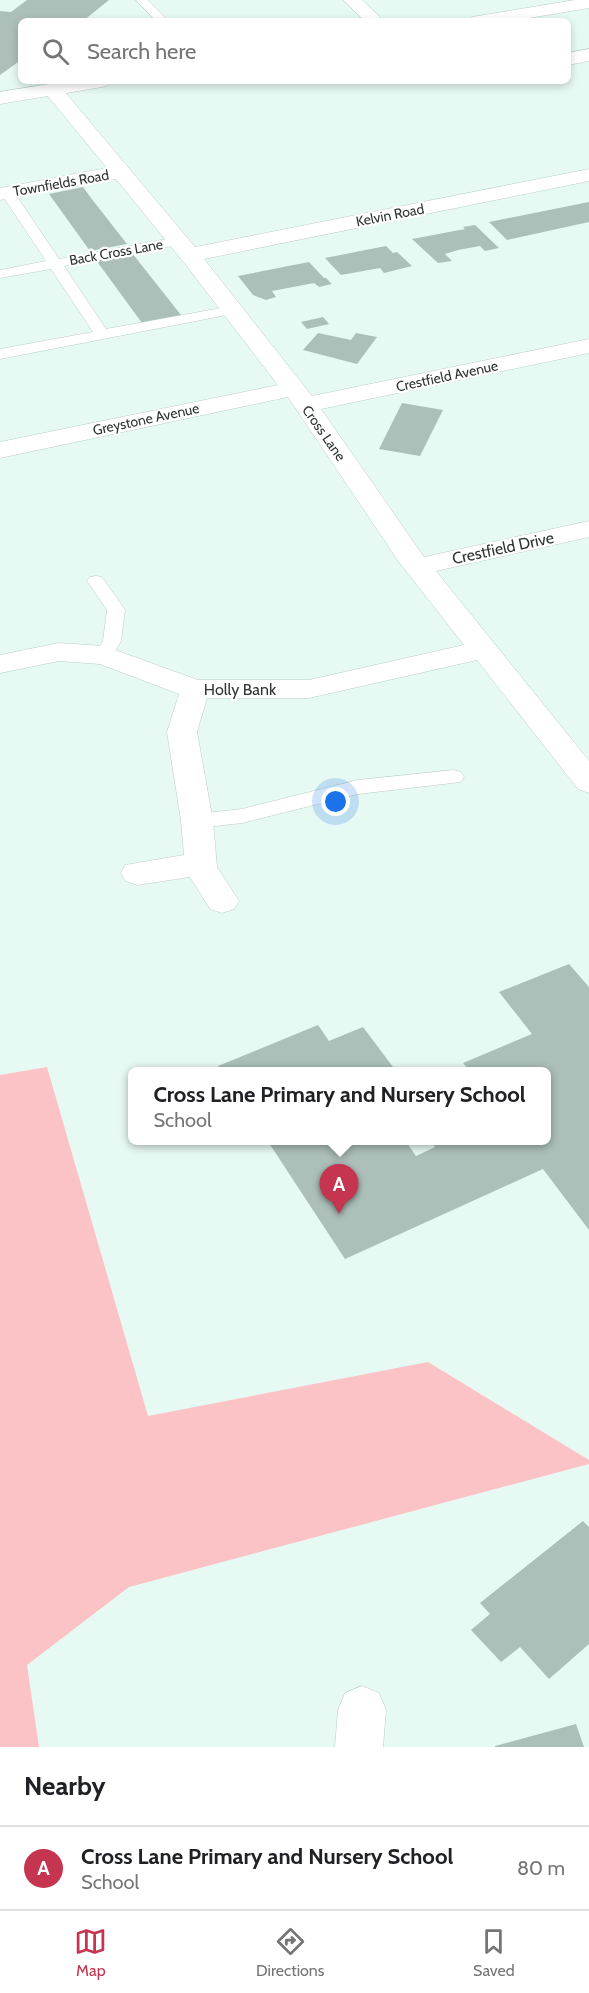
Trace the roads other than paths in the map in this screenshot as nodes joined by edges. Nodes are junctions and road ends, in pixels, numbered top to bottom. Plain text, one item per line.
1 (142, 0) edge
2 (352, 0) edge
3 (589, 3) edge
4 (159, 18) edge
5 (372, 18) edge
6 (496, 18) edge
7 (589, 55) edge
8 (571, 58) edge
9 (83, 84) edge
10 (52, 89) junction
11 (0, 98) edge
12 (122, 172) junction
13 (589, 175) edge
14 (3, 193) edge
15 (184, 248) junction
16 (54, 263) junction
17 (0, 274) edge
18 (232, 310) junction
19 (102, 335) junction
20 (589, 346) edge
21 (0, 354) edge
22 (299, 397) junction
23 (0, 450) edge
24 (589, 529) edge
25 (418, 567) junction
26 (96, 581) dead end
27 (482, 650) junction
28 (104, 655) junction
29 (0, 664) edge
30 (195, 690) junction
31 (454, 777) dead end
32 (589, 782) edge
33 (197, 822) junction
34 (200, 864) junction
35 (136, 873) dead end
36 (222, 901) dead end

1 - 4 lane
2 - 5 street
3 - 6 street
7 - 8 street
9 - 10 street
10 - 11 street
10 - 12 street, Cross Lane
12 - 14 street, Townfields Road
12 - 15 street, Cross Lane
13 - 15 street, Kelvin Road
14 - 16 lane, Back Cross Lane
15 - 16 lane, Back Cross Lane
15 - 18 street, Cross Lane
16 - 17 lane, Back Cross Lane
16 - 19 lane, Back Cross Lane
18 - 19 lane
18 - 22 street, Cross Lane
19 - 21 lane
20 - 22 street, Crestfield Avenue
22 - 23 street, Greystone Avenue
22 - 25 street, Cross Lane
24 - 25 street, Crestfield Drive
25 - 27 street, Cross Lane
26 - 28 lane
27 - 30 street, Holly Bank
27 - 32 street, Cross Lane
28 - 29 street, Holly Bank
28 - 30 street, Holly Bank
30 - 33 street
31 - 33 lane
33 - 34 street
34 - 35 street
34 - 36 street

